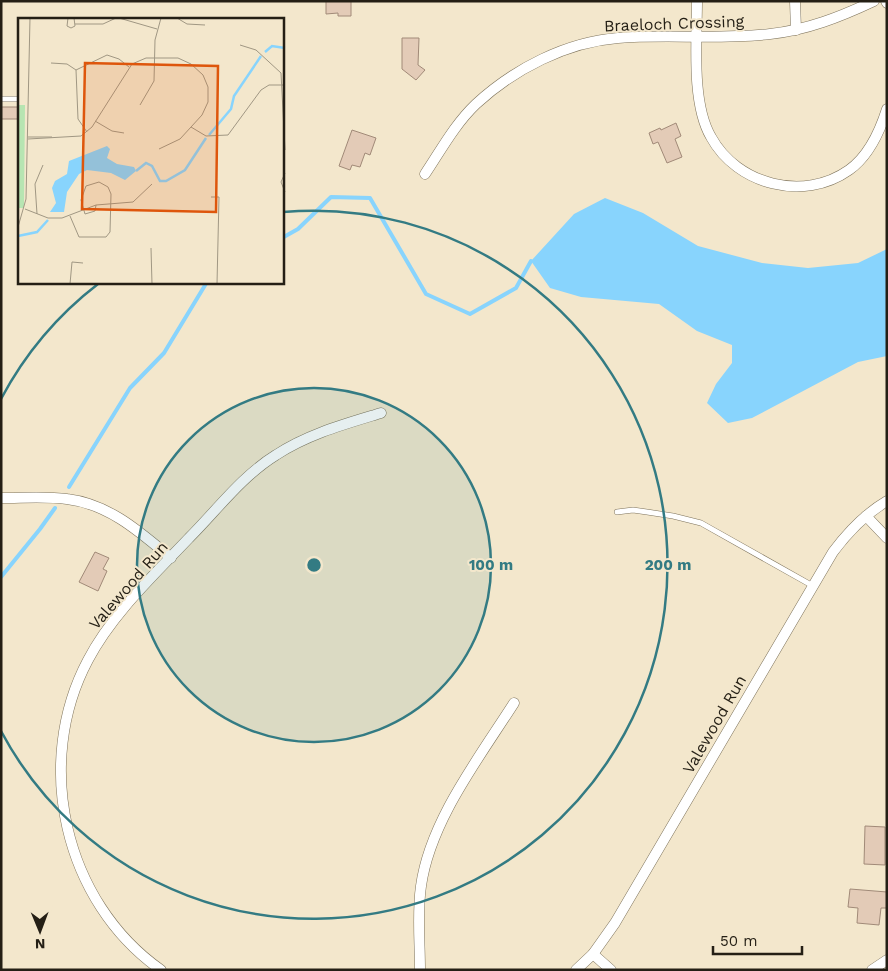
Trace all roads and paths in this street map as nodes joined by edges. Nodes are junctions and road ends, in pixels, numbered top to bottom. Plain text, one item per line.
1 (697, 1) edge
2 (795, 1) edge
3 (874, 1) edge
4 (796, 30) junction
5 (697, 37) junction
6 (1, 99) edge
7 (18, 99) edge
8 (887, 109) edge
9 (425, 174) dead end
10 (381, 413) dead end
11 (1, 498) edge
12 (887, 501) edge
13 (617, 512) dead end
14 (866, 516) junction
15 (887, 538) edge
16 (171, 558) junction
17 (813, 586) junction
18 (514, 703) dead end
19 (593, 954) junction
20 (887, 960) edge
21 (161, 970) edge
22 (420, 970) edge
23 (576, 970) edge
24 (611, 970) edge
25 (872, 970) edge

1 - 5 street
2 - 4 street
3 - 4 street, Braeloch Crossing
4 - 5 street, Braeloch Crossing
5 - 8 street
5 - 9 street, Braeloch Crossing
6 - 7 lane
10 - 16 street, Valewood Run
11 - 16 street
12 - 14 street, Valewood Run
13 - 17 lane
14 - 15 street
14 - 17 street, Valewood Run
16 - 21 street, Valewood Run
17 - 19 street, Valewood Run
18 - 22 street
19 - 23 street, Valewood Run
19 - 24 street
20 - 25 street

